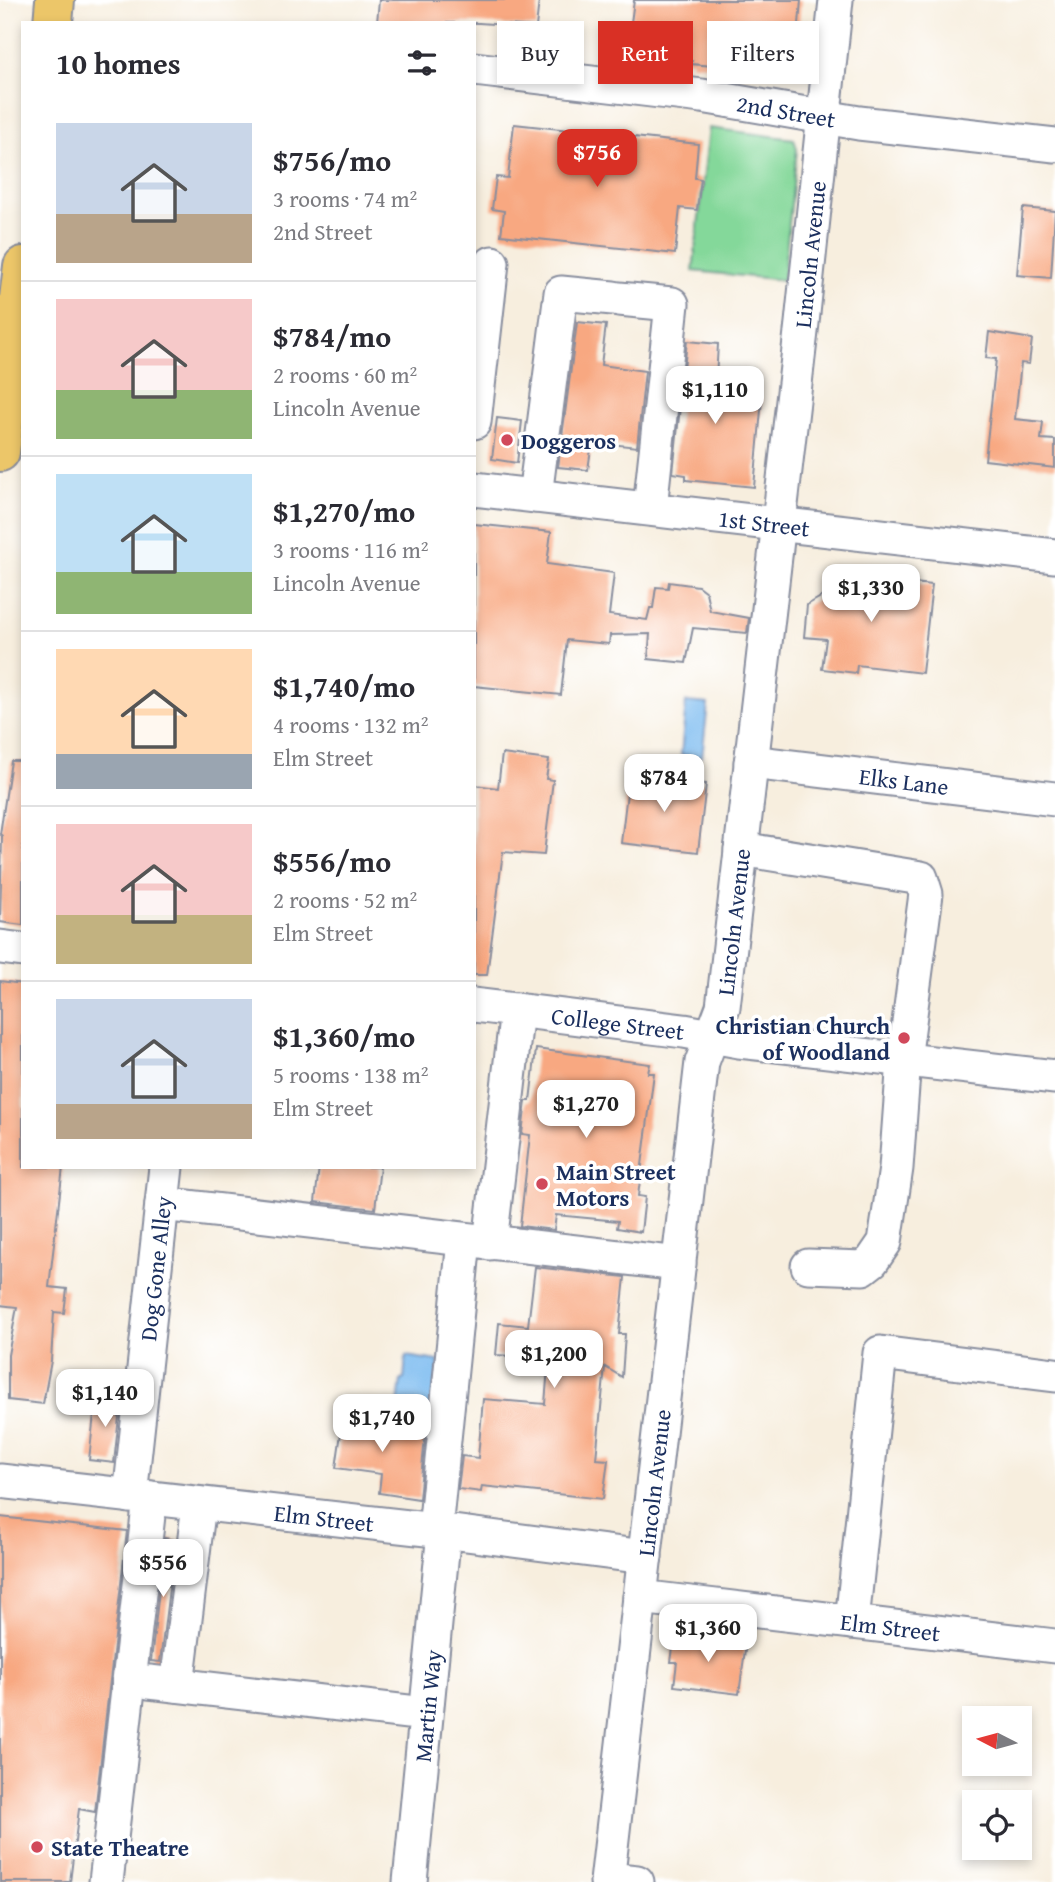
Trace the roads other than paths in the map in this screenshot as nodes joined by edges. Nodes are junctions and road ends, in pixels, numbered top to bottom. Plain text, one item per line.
1 (55, 0) edge
2 (836, 0) edge
3 (53, 21) edge
4 (476, 69) edge
5 (823, 117) junction
6 (1055, 145) edge
7 (492, 263) dead end
8 (21, 287) edge
9 (476, 404) edge
10 (6, 440) edge
11 (476, 489) edge
12 (535, 496) junction
13 (650, 508) junction
14 (779, 524) junction
15 (1055, 556) edge
16 (751, 762) junction
17 (1055, 799) edge
18 (741, 849) junction
19 (0, 947) edge
20 (21, 950) edge
21 (476, 1005) edge
22 (517, 1010) junction
23 (712, 1036) junction
24 (904, 1060) junction
25 (1055, 1077) edge
26 (166, 1169) edge
27 (162, 1204) junction
28 (477, 1241) junction
29 (679, 1264) junction
30 (808, 1266) dead end
31 (1055, 1376) edge
32 (0, 1481) edge
33 (140, 1497) junction
34 (199, 1504) junction
35 (440, 1531) junction
36 (645, 1557) junction
37 (640, 1597) junction
38 (852, 1622) junction
39 (1055, 1646) edge
40 (408, 1712) dead end
41 (618, 1881) edge
42 (106, 1882) edge
43 (410, 1882) edge

1 - 3 main road
2 - 5 street, Lincoln Avenue
4 - 5 street, 2nd Street
5 - 6 street, 2nd Street
5 - 14 street, Lincoln Avenue
7 - 9 street
8 - 10 main road
11 - 12 street, 1st Street
12 - 13 street, 1st Street
12 - 13 street
13 - 14 street, 1st Street
14 - 15 street, 1st Street
14 - 16 street, Lincoln Avenue
16 - 17 street, Elks Lane
16 - 18 street, Lincoln Avenue
18 - 23 street, Lincoln Avenue
18 - 24 street
19 - 20 street
21 - 22 street, College Street
22 - 23 street, College Street
22 - 28 street, Martin Way
23 - 24 street, College Street
23 - 29 street, Lincoln Avenue
24 - 25 street, College Street
24 - 30 street
26 - 27 street, Dog Gone Alley
27 - 28 street
27 - 33 street, Dog Gone Alley
28 - 29 street
28 - 35 street, Martin Way
29 - 36 street, Lincoln Avenue
31 - 38 street
32 - 33 street, Elm Street
33 - 34 street, Elm Street
33 - 42 street, Dog Gone Alley
34 - 35 street, Elm Street
34 - 40 street
35 - 36 street, Elm Street
35 - 43 street, Martin Way
36 - 37 street, Lincoln Avenue
37 - 38 street, Elm Street
37 - 41 street, Lincoln Avenue
38 - 39 street, Elm Street

